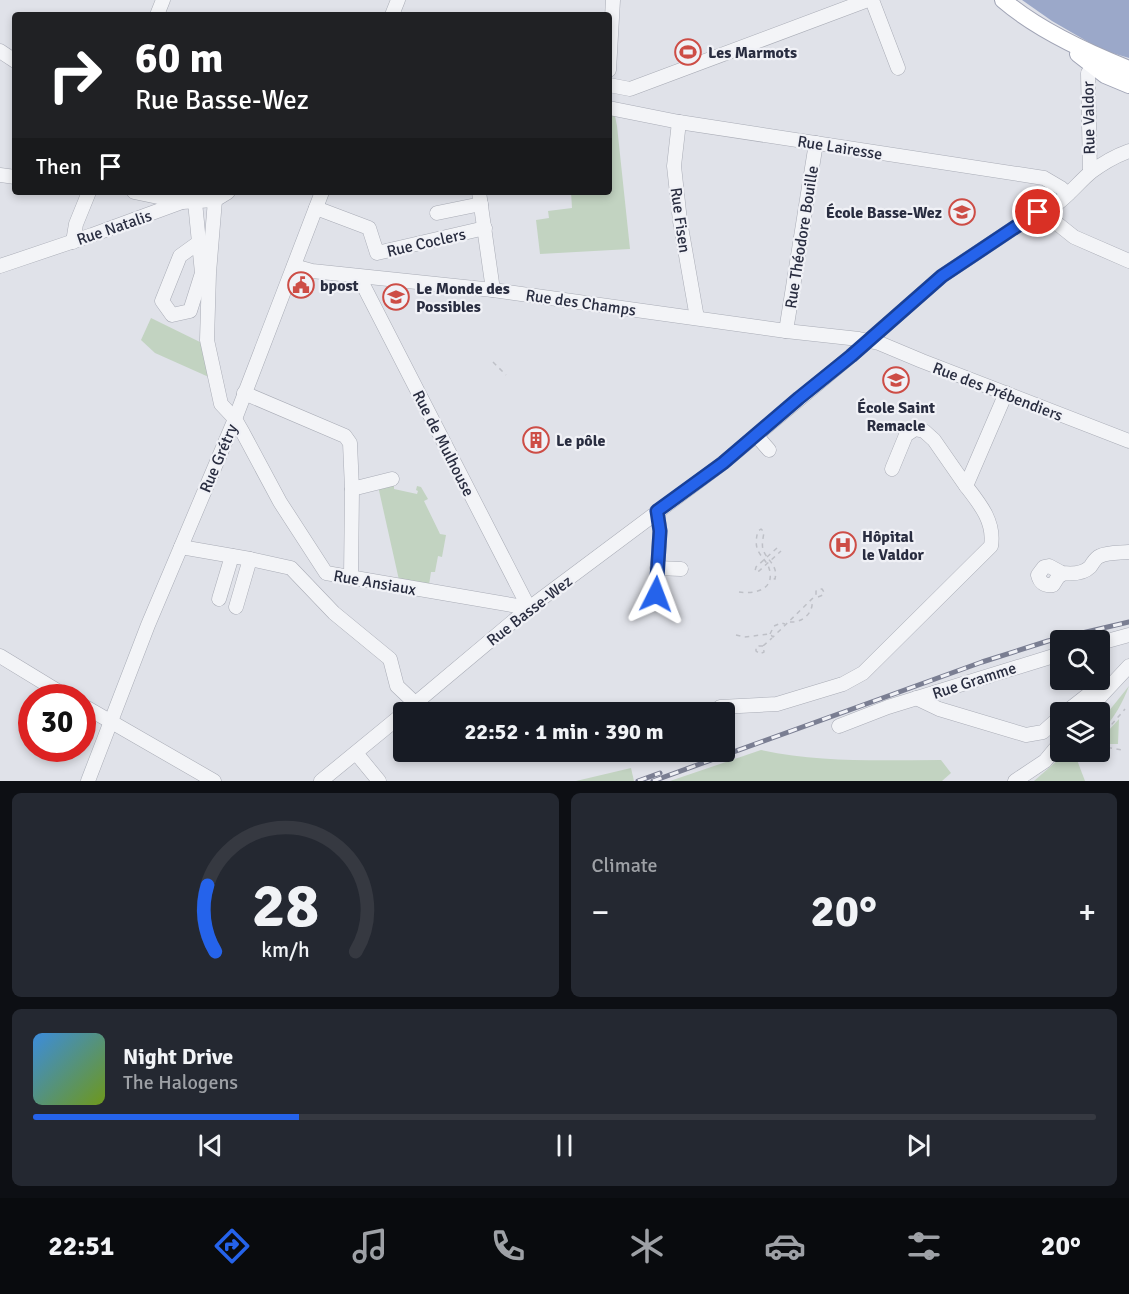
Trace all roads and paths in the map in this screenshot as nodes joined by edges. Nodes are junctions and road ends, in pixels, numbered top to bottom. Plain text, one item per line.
1 (599, 0) edge
2 (870, 0) edge
3 (1003, 0) edge
4 (613, 2) edge
5 (612, 19) edge
6 (1052, 33) junction
7 (1094, 66) junction
8 (898, 68) dead end
9 (1129, 69) edge
10 (1129, 85) edge
11 (612, 86) edge
12 (612, 109) edge
13 (679, 122) junction
14 (816, 143) junction
15 (1129, 151) edge
16 (1090, 172) junction
17 (88, 195) edge
18 (150, 195) edge
19 (223, 195) edge
20 (321, 195) edge
21 (1068, 195) junction
22 (480, 198) edge
23 (214, 200) junction
24 (189, 202) junction
25 (316, 208) junction
26 (1045, 212) junction
27 (436, 213) dead end
28 (485, 228) junction
29 (73, 242) junction
30 (198, 243) junction
31 (1129, 261) edge
32 (0, 266) edge
33 (294, 266) junction
34 (359, 277) junction
35 (494, 290) junction
36 (697, 318) junction
37 (786, 332) junction
38 (868, 340) junction
39 (493, 362) dead end
40 (506, 375) dead end
41 (244, 393) junction
42 (1006, 393) junction
43 (235, 419) junction
44 (756, 435) junction
45 (1129, 441) edge
46 (769, 450) dead end
47 (892, 469) dead end
48 (392, 479) dead end
49 (966, 486) junction
50 (352, 489) junction
51 (657, 511) junction
52 (181, 547) junction
53 (777, 548) dead end
54 (781, 551) dead end
55 (1129, 552) edge
56 (232, 556) junction
57 (768, 557) junction
58 (250, 559) junction
59 (764, 560) junction
60 (771, 561) junction
61 (767, 564) junction
62 (657, 568) junction
63 (681, 569) dead end
64 (326, 573) junction
65 (1064, 573) dead end
66 (351, 578) junction
67 (770, 578) junction
68 (311, 586) junction
69 (739, 592) dead end
70 (656, 594) dead end
71 (816, 595) dead end
72 (219, 599) dead end
73 (812, 599) junction
74 (236, 608) dead end
75 (529, 608) junction
76 (787, 623) junction
77 (770, 634) junction
78 (736, 635) dead end
79 (1129, 635) edge
80 (773, 637) junction
81 (1110, 640) edge
82 (764, 646) dead end
83 (384, 650) dead end
84 (0, 656) edge
85 (1050, 657) edge
86 (1129, 666) edge
87 (46, 684) edge
88 (1101, 695) junction
89 (916, 698) junction
90 (404, 702) edge
91 (417, 702) edge
92 (1079, 702) edge
93 (1095, 702) edge
94 (735, 706) edge
95 (1125, 708) dead end
96 (96, 713) edge
97 (111, 722) junction
98 (393, 722) edge
99 (838, 726) dead end
100 (1050, 726) edge
101 (1110, 726) edge
102 (1110, 748) edge
103 (1122, 750) dead end
104 (356, 753) junction
105 (1050, 754) edge
106 (326, 780) edge
107 (88, 781) edge
108 (214, 781) edge
109 (379, 781) edge
110 (1015, 781) edge

1 - 4 street
2 - 8 street
2 - 11 street
3 - 6 main road
4 - 5 street
6 - 7 main road
6 - 9 main road
7 - 10 main road
7 - 16 street, Rue Valdor
12 - 13 street, Rue Lairesse
13 - 14 street, Rue Lairesse
13 - 36 street, Rue Fisen
14 - 21 street, Rue Lairesse
14 - 37 street, Rue Théodore Bouille
15 - 16 street, Rue Basse-Wez
16 - 21 street, Rue Basse-Wez
17 - 29 street
18 - 24 street
19 - 23 street, Rue Natalis
20 - 25 street, Rue Grétry
21 - 26 street, Rue Basse-Wez
22 - 27 street
22 - 28 street
23 - 24 street, Rue Natalis
23 - 43 street, Rue Ansiaux
24 - 29 street, Rue Natalis
24 - 30 street
25 - 28 street, Rue Coclers
25 - 33 street, Rue Grétry
26 - 31 street
26 - 38 street, Rue Basse-Wez
28 - 35 street
29 - 32 street, Rue Natalis
30 - 30 street
33 - 34 street, Rue des Champs
33 - 41 street, Rue Grétry
34 - 35 street, Rue des Champs
34 - 75 street, Rue de Mulhouse
35 - 36 street, Rue des Champs
36 - 37 street, Rue des Champs
37 - 38 street, Rue des Champs
38 - 42 street, Rue des Prébendiers
38 - 44 street, Rue Basse-Wez
39 - 40 path
41 - 43 street, Rue Grétry
41 - 50 street
42 - 45 street, Rue des Prébendiers
42 - 49 street
43 - 52 street, Rue Grétry
43 - 64 street, Rue Ansiaux
44 - 46 street
44 - 51 street, Rue Basse-Wez
47 - 49 street
48 - 50 street
49 - 94 street
50 - 66 street
51 - 62 street
51 - 75 street, Rue Basse-Wez
52 - 56 street
52 - 97 street, Rue Grétry
53 - 57 path
54 - 60 path
55 - 65 street
56 - 58 street
56 - 72 street
57 - 59 path
57 - 59 path
57 - 60 path
58 - 68 street
58 - 74 street
59 - 61 path
59 - 61 path
60 - 61 path
60 - 67 path
61 - 67 path
62 - 63 street
62 - 70 street
64 - 66 street, Rue Ansiaux
64 - 68 street
66 - 75 street, Rue Ansiaux
67 - 69 path
68 - 83 street
68 - 90 street
71 - 73 path
73 - 76 path
73 - 76 path
75 - 91 street, Rue Basse-Wez
76 - 77 path
76 - 80 path
77 - 78 path
77 - 80 path
79 - 81 street
80 - 82 path
84 - 87 street
85 - 89 street, Rue Gramme
86 - 88 street
88 - 92 street
88 - 93 street
89 - 99 street, Rue Gramme
89 - 100 street
95 - 101 path
96 - 97 street
97 - 107 street, Rue Grétry
97 - 108 street
98 - 104 street, Rue Basse-Wez
102 - 103 path
104 - 106 street, Rue Basse-Wez
104 - 109 street
105 - 110 street

